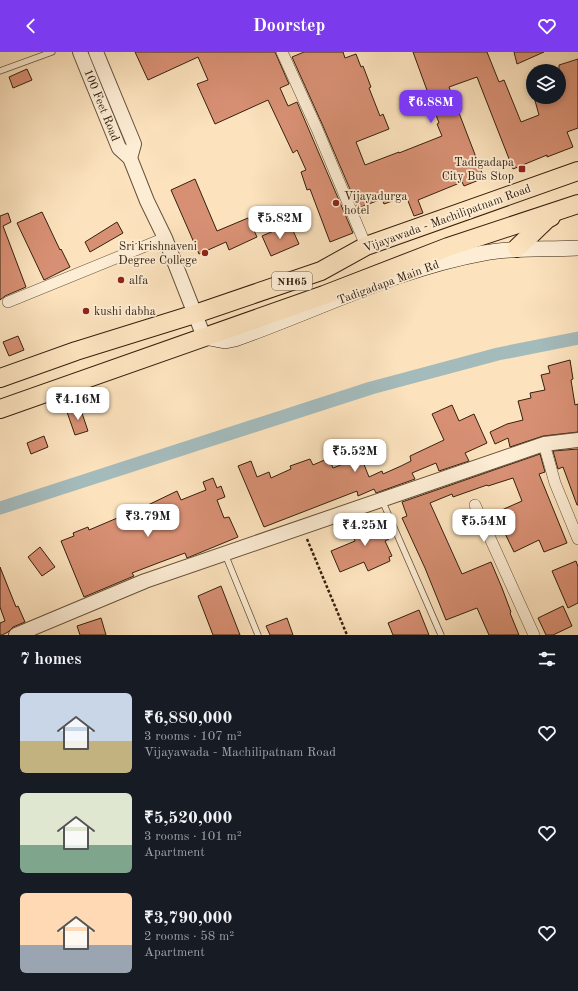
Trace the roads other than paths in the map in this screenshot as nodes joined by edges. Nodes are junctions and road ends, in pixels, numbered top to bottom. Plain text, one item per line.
1 (52, 52) edge
2 (80, 52) edge
3 (96, 52) edge
4 (282, 52) edge
5 (0, 71) edge
6 (130, 158) junction
7 (578, 171) edge
8 (575, 206) edge
9 (165, 238) junction
10 (366, 246) junction
11 (517, 248) junction
12 (578, 248) edge
13 (8, 302) dead end
14 (195, 314) junction
15 (204, 338) junction
16 (76, 351) junction
17 (0, 378) edge
18 (83, 380) junction
19 (0, 409) edge
20 (578, 440) edge
21 (544, 444) junction
22 (382, 500) junction
23 (475, 505) dead end
24 (578, 539) edge
25 (225, 554) junction
26 (16, 635) edge
27 (258, 635) edge
28 (441, 635) edge
29 (534, 635) edge

1 - 5 lane
2 - 6 street, 100 Feet Road
3 - 6 street, 100 Feet Road
4 - 10 street
6 - 9 street
7 - 10 highway, Vijayawada - Machilipatnam Road / NH65
8 - 11 highway
8 - 15 highway, NH65
9 - 13 street
9 - 14 street
10 - 14 highway, Vijayawada - Machilipatnam Road / NH65
11 - 12 main road, Tadigadapa Main Rd
11 - 15 main road, Tadigadapa Main Rd
14 - 15 street
14 - 16 highway, Vijayawada - Machilipatnam Road / NH65
15 - 18 highway, NH65
16 - 17 highway, Vijayawada - Machilipatnam Road / NH65
16 - 18 highway
18 - 19 highway, NH65
20 - 21 street
21 - 22 street
21 - 24 street
22 - 25 street
22 - 28 lane
23 - 29 street
25 - 26 street
25 - 27 lane

